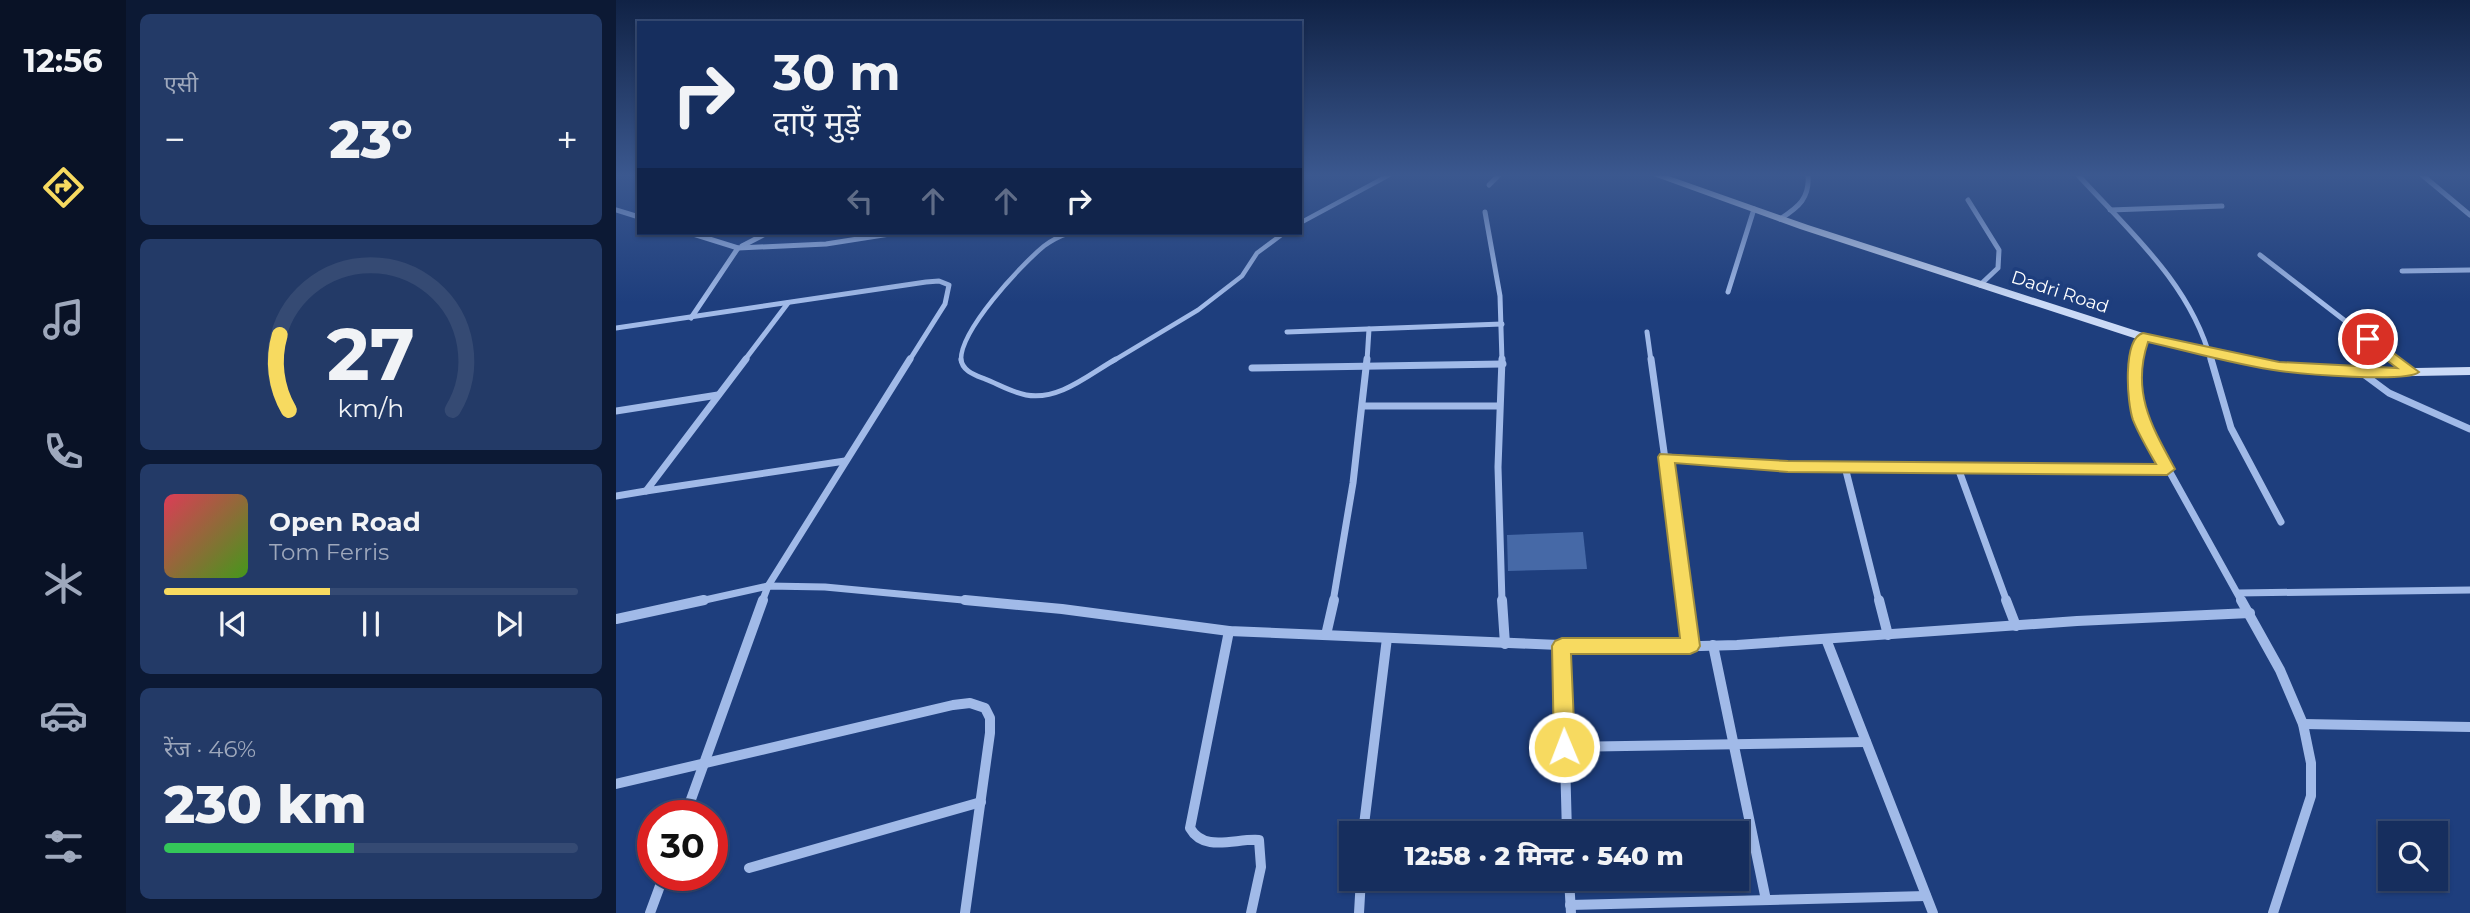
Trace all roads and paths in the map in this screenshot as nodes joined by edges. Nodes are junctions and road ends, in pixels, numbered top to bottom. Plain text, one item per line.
1 (1486, 217) edge
2 (1752, 217) edge
3 (1774, 217) edge
4 (1783, 217) edge
5 (1977, 217) edge
6 (2116, 217) edge
7 (1780, 219) junction
8 (696, 235) edge
9 (763, 235) edge
10 (883, 235) edge
11 (1066, 235) edge
12 (1281, 235) edge
13 (738, 248) junction
14 (2260, 255) dead end
15 (2470, 270) edge
16 (2402, 271) dead end
17 (1980, 285) junction
18 (1728, 292) dead end
19 (788, 302) junction
20 (691, 318) junction
21 (1502, 324) junction
22 (616, 328) edge
23 (1369, 329) junction
24 (1287, 332) dead end
25 (1647, 332) dead end
26 (2143, 337) junction
27 (2211, 352) junction
28 (1503, 364) junction
29 (1365, 366) junction
30 (1252, 368) dead end
31 (2470, 371) edge
32 (2411, 372) junction
33 (2362, 373) junction
34 (718, 394) junction
35 (1363, 406) junction
36 (1500, 406) junction
37 (616, 411) edge
38 (2470, 429) edge
39 (1666, 457) junction
40 (845, 461) junction
41 (1845, 467) junction
42 (1958, 467) junction
43 (2167, 469) junction
44 (646, 491) junction
45 (616, 496) edge
46 (2281, 522) dead end
47 (768, 586) junction
48 (2470, 590) edge
49 (2238, 593) junction
50 (2250, 613) junction
51 (616, 619) edge
52 (2016, 626) junction
53 (1229, 631) junction
54 (1326, 635) junction
55 (1888, 635) junction
56 (1387, 638) junction
57 (1826, 639) junction
58 (1504, 644) junction
59 (1713, 645) junction
60 (1562, 646) junction
61 (1690, 646) junction
62 (2303, 724) junction
63 (2470, 727) edge
64 (1866, 742) junction
65 (1734, 744) junction
66 (1564, 747) junction
67 (703, 764) junction
68 (616, 784) edge
69 (691, 800) edge
70 (981, 802) junction
71 (1364, 821) edge
72 (1567, 821) edge
73 (749, 868) dead end
74 (658, 891) edge
75 (1360, 891) edge
76 (1570, 891) edge
77 (1926, 896) junction
78 (1766, 900) junction
79 (1571, 909) edge
80 (650, 913) edge
81 (965, 913) edge
82 (1251, 913) edge
83 (1359, 913) edge
84 (1933, 913) edge
85 (2273, 913) edge

1 - 21 street
2 - 18 street
3 - 7 main road, Dadri Road
4 - 7 street
5 - 17 street
6 - 27 street
7 - 17 main road, Dadri Road
8 - 13 street
9 - 13 street
10 - 13 street
11 - 12 lane
13 - 20 street
14 - 32 street
15 - 16 street
17 - 26 main road, Dadri Road
19 - 20 street
19 - 34 street
19 - 40 street
20 - 22 street
21 - 23 street
21 - 28 street
23 - 24 street
23 - 29 street
25 - 39 street
26 - 27 main road, Dadri Road
26 - 43 street
27 - 33 main road, Dadri Road
27 - 46 street
28 - 29 street
28 - 36 street
29 - 30 street
29 - 35 street
31 - 32 main road, Dadri Road
32 - 33 main road, Dadri Road
33 - 38 street
34 - 37 street
34 - 44 street
35 - 36 street
35 - 54 street
36 - 58 street
39 - 41 street
39 - 61 street
40 - 44 street
40 - 47 street
41 - 42 street
41 - 55 street
42 - 43 street
42 - 52 street
43 - 49 street
44 - 45 street
47 - 51 street
47 - 53 street
47 - 67 street
48 - 49 street
49 - 50 street
50 - 52 street
50 - 62 street
52 - 55 street
53 - 54 street
53 - 82 street
54 - 56 street
55 - 57 street
56 - 58 street
56 - 71 street
57 - 59 street
57 - 64 street
58 - 60 street
59 - 61 street
59 - 65 street
60 - 61 street
60 - 66 street
62 - 63 street
62 - 85 street
64 - 65 street
64 - 77 street
65 - 66 street
65 - 78 street
66 - 72 street
67 - 68 street
67 - 69 street
67 - 70 street
70 - 73 street
70 - 81 street
74 - 80 street
75 - 83 street
76 - 79 street
77 - 78 street
77 - 84 street
78 - 79 street

